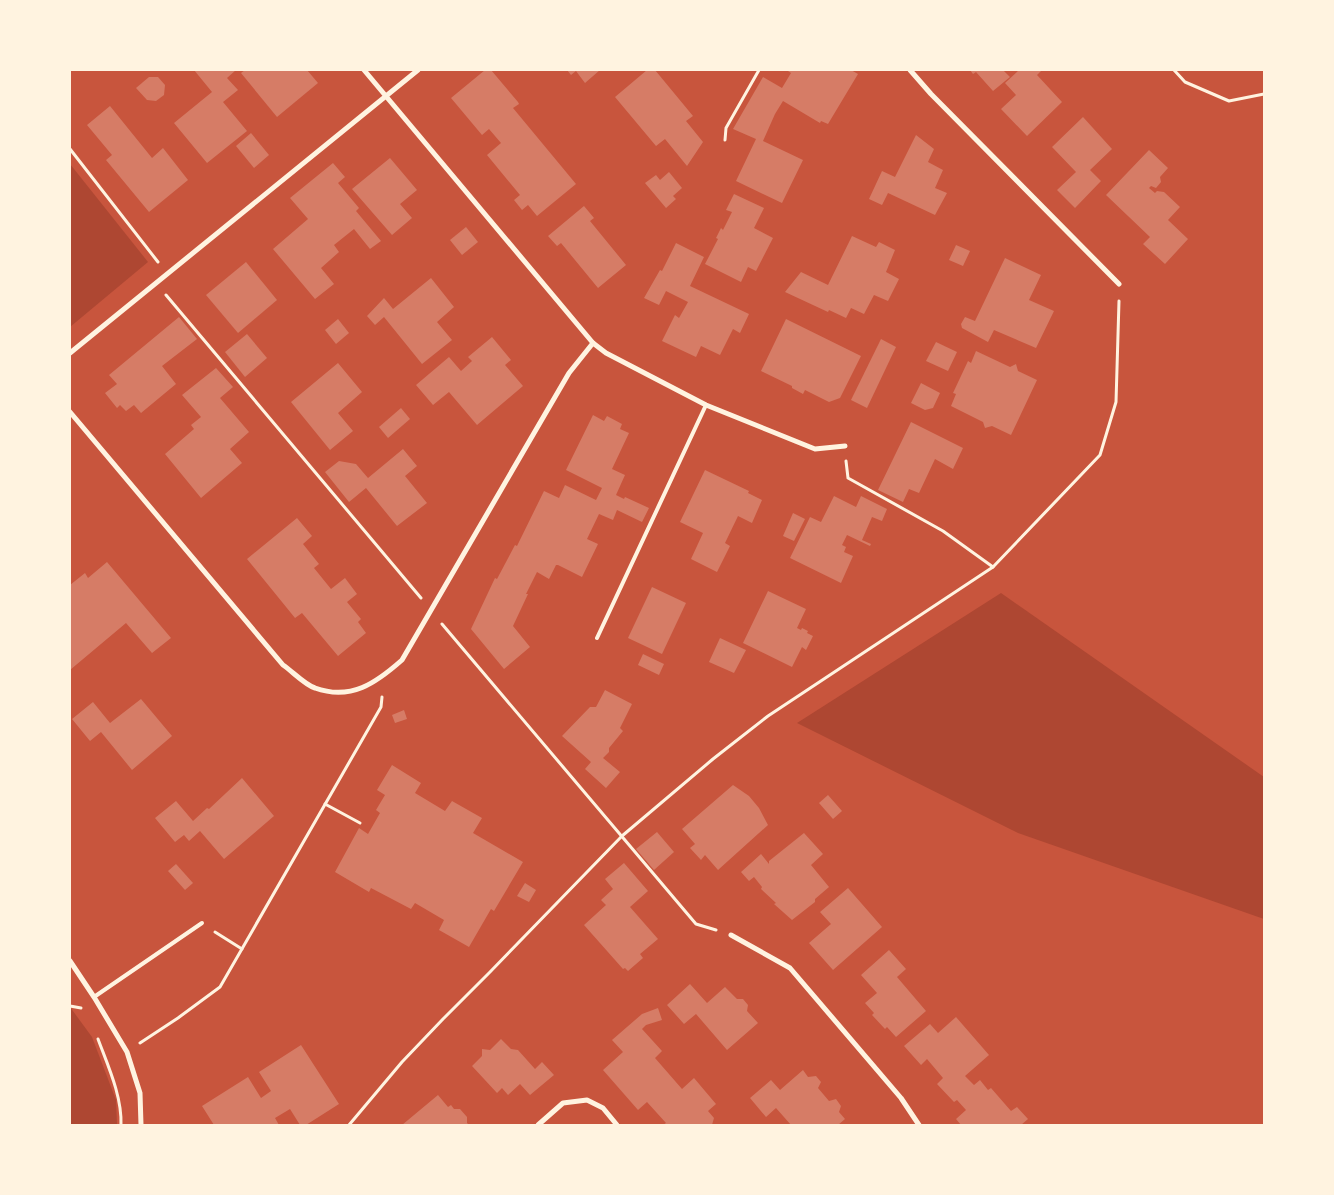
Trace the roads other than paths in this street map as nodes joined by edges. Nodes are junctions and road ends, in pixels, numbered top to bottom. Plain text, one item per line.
1 (364, 70) edge
2 (418, 70) edge
3 (910, 70) edge
4 (386, 96) junction
5 (1119, 284) road end
6 (593, 343) junction
7 (70, 354) edge
8 (706, 405) junction
9 (70, 412) edge
10 (845, 446) road end
11 (597, 638) dead end
12 (202, 923) road end
13 (731, 935) dead end
14 (70, 961) edge
15 (94, 997) junction
16 (141, 1125) edge
17 (538, 1125) edge
18 (617, 1125) edge
19 (919, 1125) edge

1 - 4 street
2 - 4 street
3 - 5 street
4 - 6 street
4 - 7 street
6 - 8 street
6 - 9 street
8 - 10 street
8 - 11 lane
12 - 15 lane
13 - 19 street
14 - 15 street
15 - 16 street
17 - 18 street

